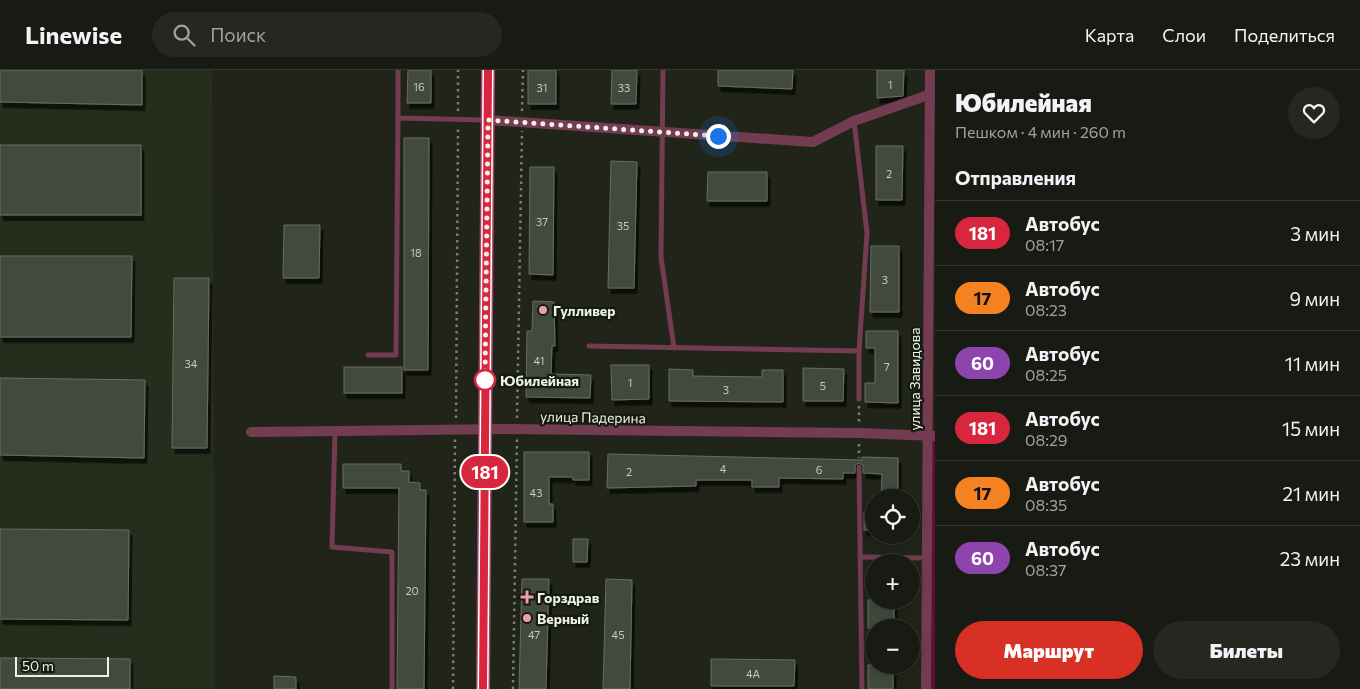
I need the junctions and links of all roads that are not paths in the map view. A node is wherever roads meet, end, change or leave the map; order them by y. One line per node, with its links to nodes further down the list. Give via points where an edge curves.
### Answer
1 (398, 70): 6 (lane)
2 (488, 70): 7 (main road)
3 (663, 70): 9 (lane)
4 (930, 70): 5 (street, улица Завидова)
5 (932, 94): 8 (street); 18 (street, улица Завидова)
6 (398, 118): 7 (lane); 13 (lane, via 396,355)
7 (488, 120): 9 (street); 15 (main road)
8 (854, 120): 9 (street, via 814,142); 12 (lane, via 867,233)
9 (662, 132): 11 (lane, via 661,257)
10 (589, 346): 11 (lane)
11 (674, 348): 12 (lane)
12 (859, 351): 14 (lane)
13 (368, 355)
14 (859, 399)
15 (485, 429): 16 (street, улица Падерина); 18 (street, улица Падерина); 23 (main road)
16 (335, 431): 17 (street, улица Падерина); 22 (lane, via 332,547 392,552)
17 (251, 432)
18 (931, 436): 21 (street, улица Завидова)
19 (860, 468): 20 (lane)
20 (861, 557): 21 (lane); 24 (lane)
21 (927, 558): 25 (street, улица Завидова)
22 (392, 689)
23 (483, 689)
24 (862, 689)
25 (926, 689)

